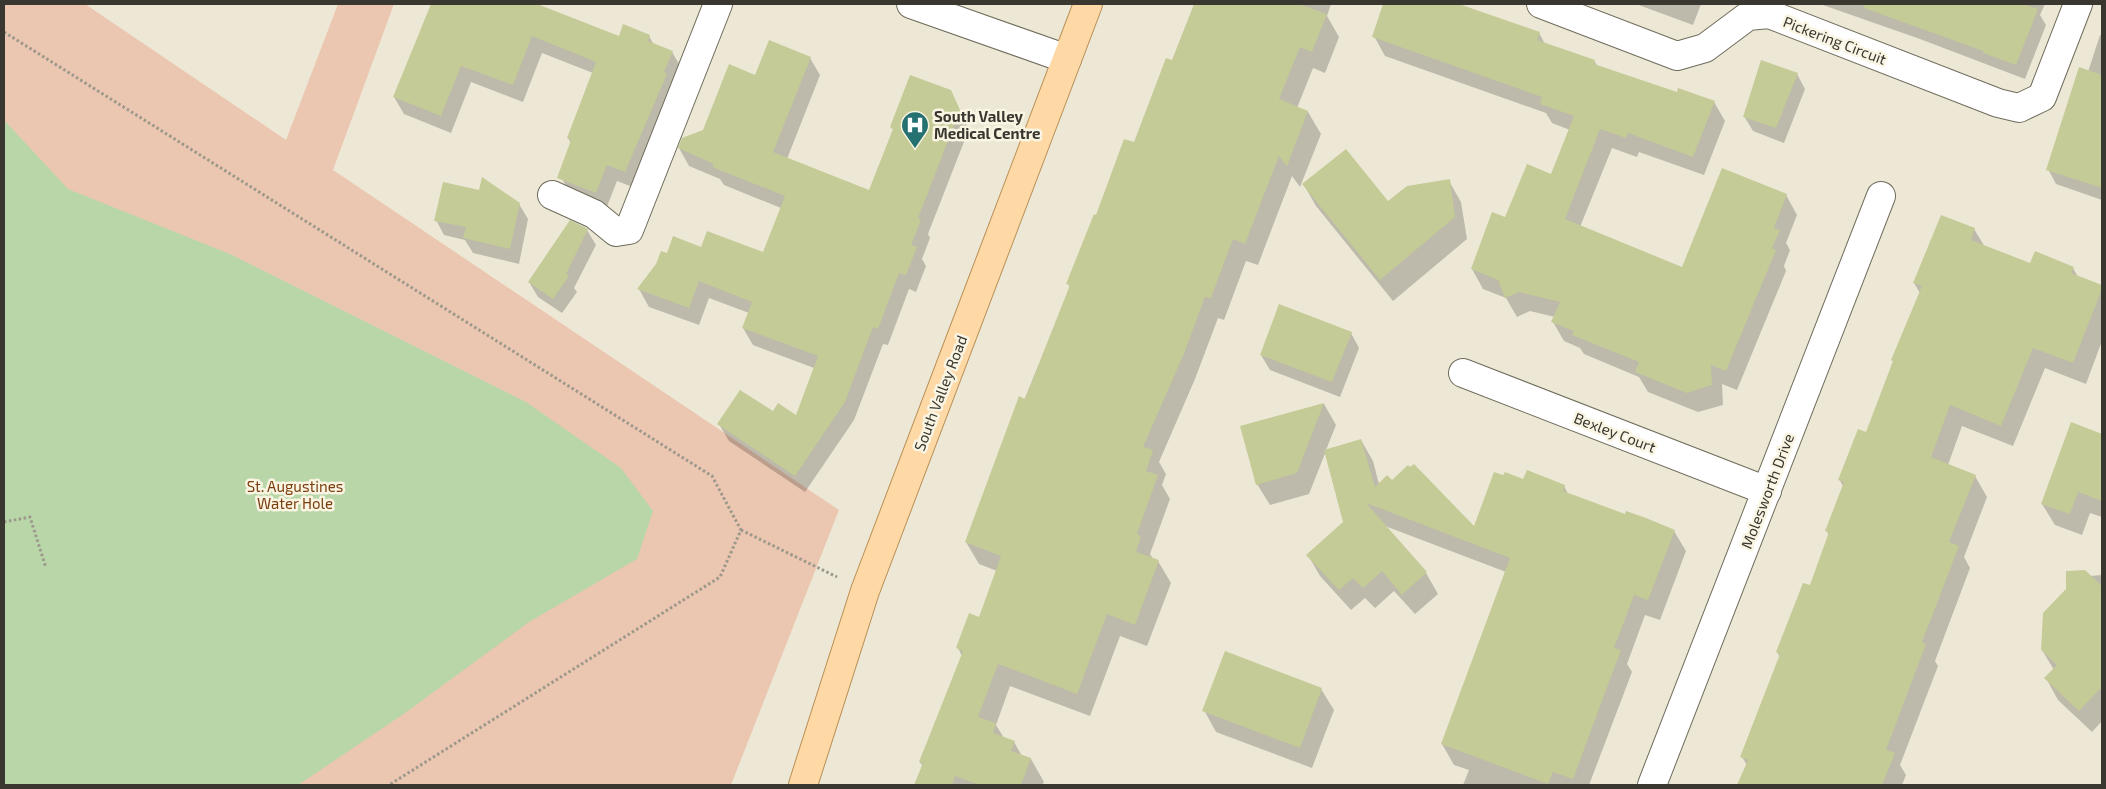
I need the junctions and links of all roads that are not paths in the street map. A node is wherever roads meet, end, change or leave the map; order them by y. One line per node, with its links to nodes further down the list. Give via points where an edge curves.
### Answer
1 (718, 4): 7 (street, via 629,230 616,232 594,214)
2 (911, 4): 6 (street)
3 (1088, 4): 6 (main road, South Valley Road)
4 (1541, 4): 5 (street, Pickering Circuit, via 1678,56 1705,48 1748,16 1769,14 1998,103 2019,108 2042,97)
5 (2078, 4)
6 (1067, 59): 11 (main road, South Valley Road, via 864,591)
7 (552, 195)
8 (1881, 196): 10 (street, Molesworth Drive)
9 (1463, 373): 10 (street, Bexley Court)
10 (1767, 491): 12 (street, Molesworth Drive)
11 (803, 785)
12 (1652, 785)

